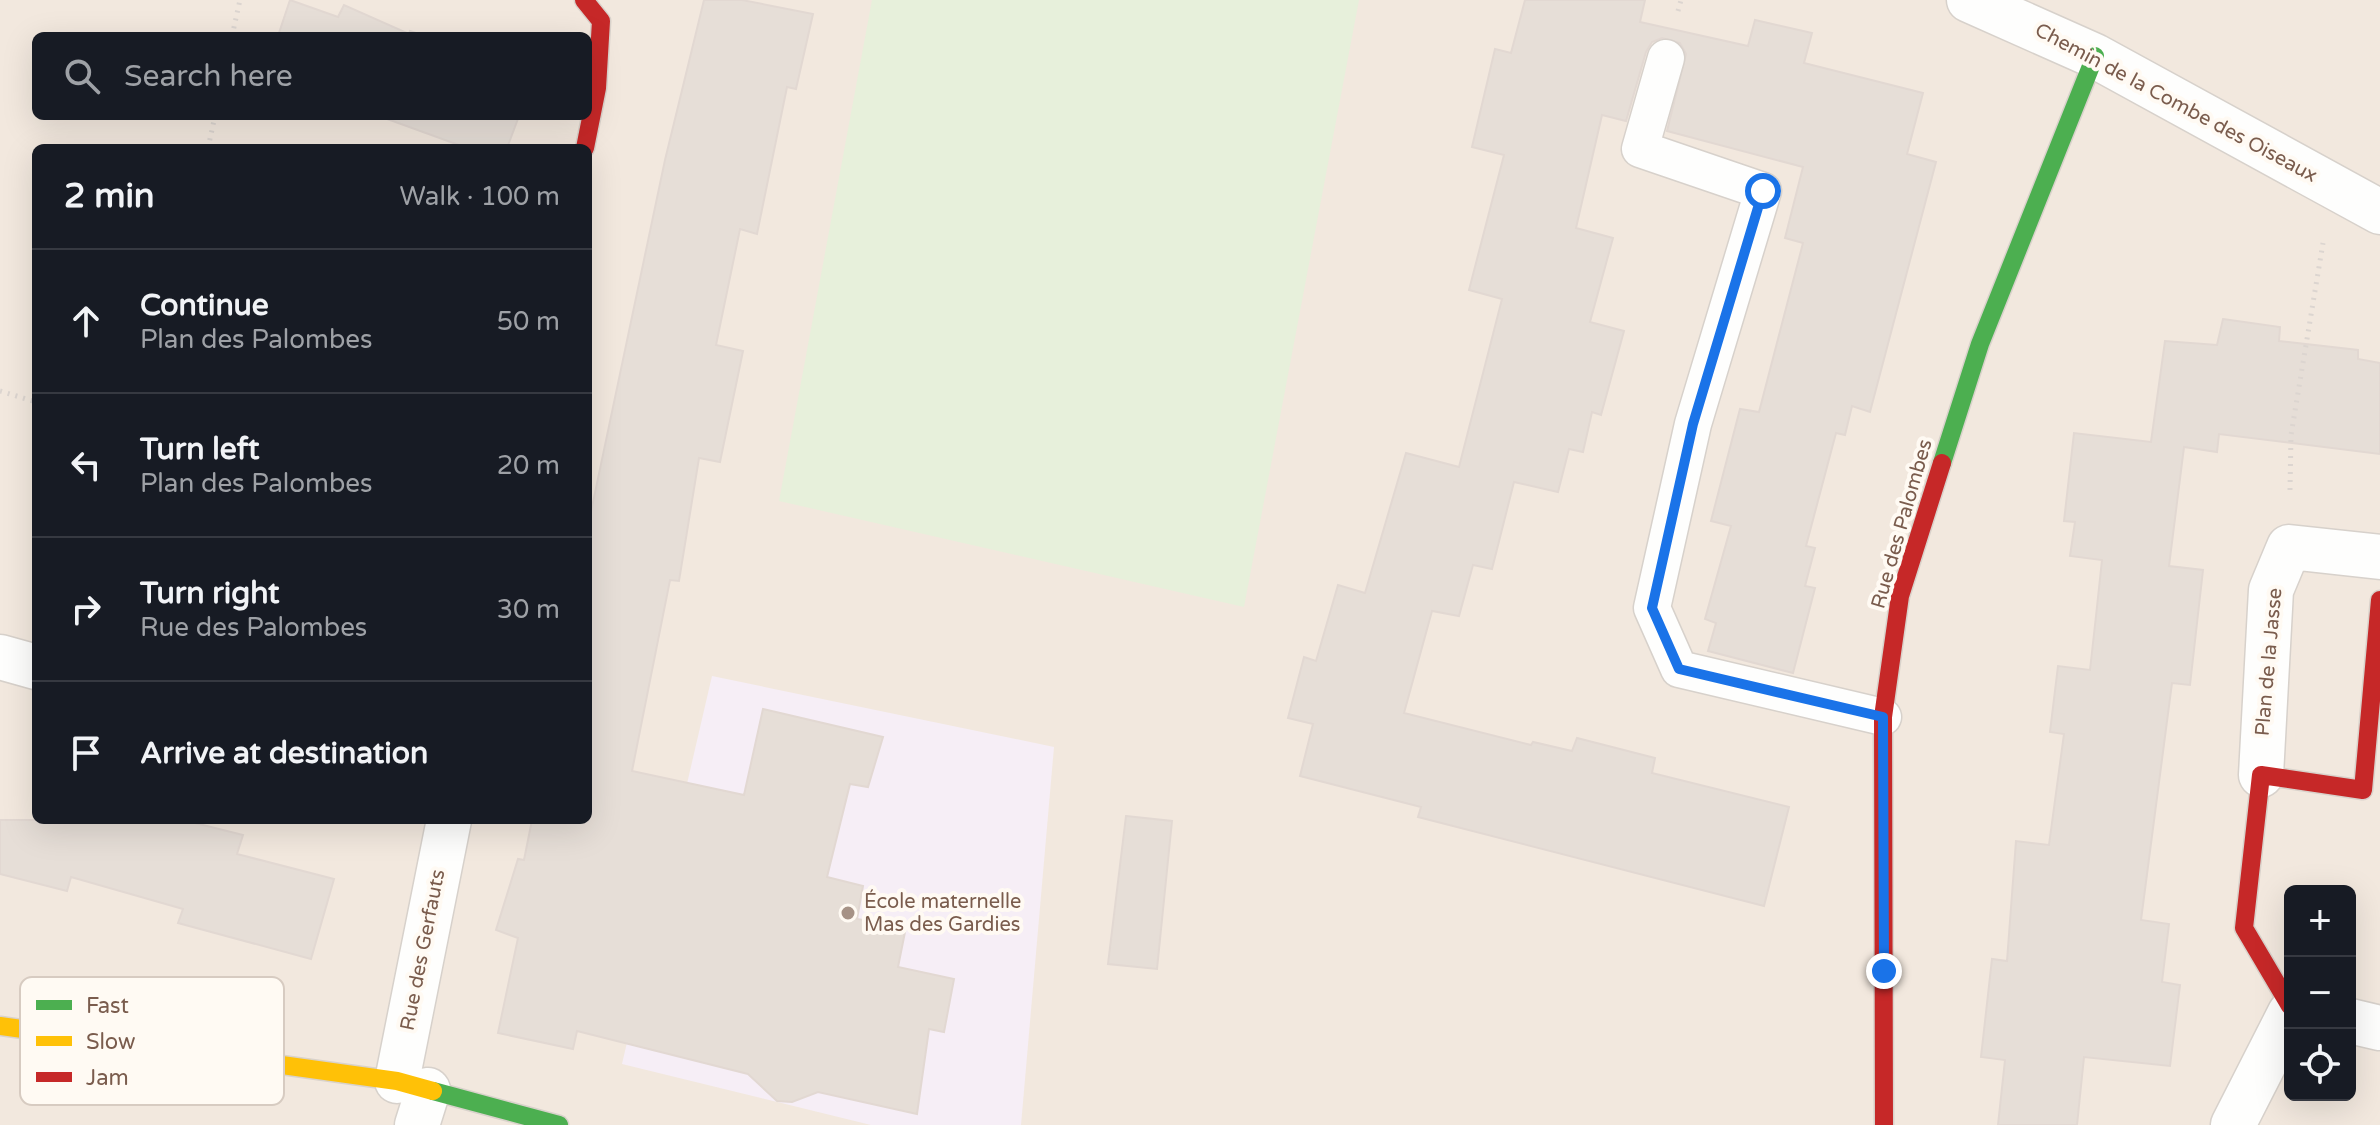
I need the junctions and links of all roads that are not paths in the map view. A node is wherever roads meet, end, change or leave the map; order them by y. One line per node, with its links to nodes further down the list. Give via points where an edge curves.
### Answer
1 (584, 0): 6 (street, via 601,21)
2 (1969, 0): 3 (street, Chemin de la Combe des Oiseaux)
3 (2044, 14): 4 (street, Chemin de la Combe des Oiseaux)
4 (2095, 56): 9 (street, Chemin de la Combe des Oiseaux); 14 (street, Rue des Palombes, via 1980,344 1900,596)
5 (1666, 58): 14 (lane, via 1640,149 1763,191 1693,424 1652,608 1679,669)
6 (592, 113)
7 (591, 120): 8 (street)
8 (586, 144)
9 (2380, 212)
10 (2380, 557): 15 (street, Plan de la Jasse, via 2289,547 2271,590)
11 (2380, 600): 15 (street, via 2363,790)
12 (0, 657): 13 (street)
13 (32, 666)
14 (1883, 717): 26 (street, Rue des Palombes)
15 (2261, 775): 17 (street, Plan de la Jasse, via 2244,928)
16 (448, 824): 24 (street, Rue des Gerfauts)
17 (2284, 996)
18 (2356, 1022): 21 (street)
19 (2284, 1025): 27 (street)
20 (0, 1026): 22 (street)
21 (2380, 1028)
22 (20, 1030)
23 (284, 1076): 24 (street)
24 (414, 1099): 25 (street)
25 (559, 1125)
26 (1884, 1125)
27 (2233, 1125)

